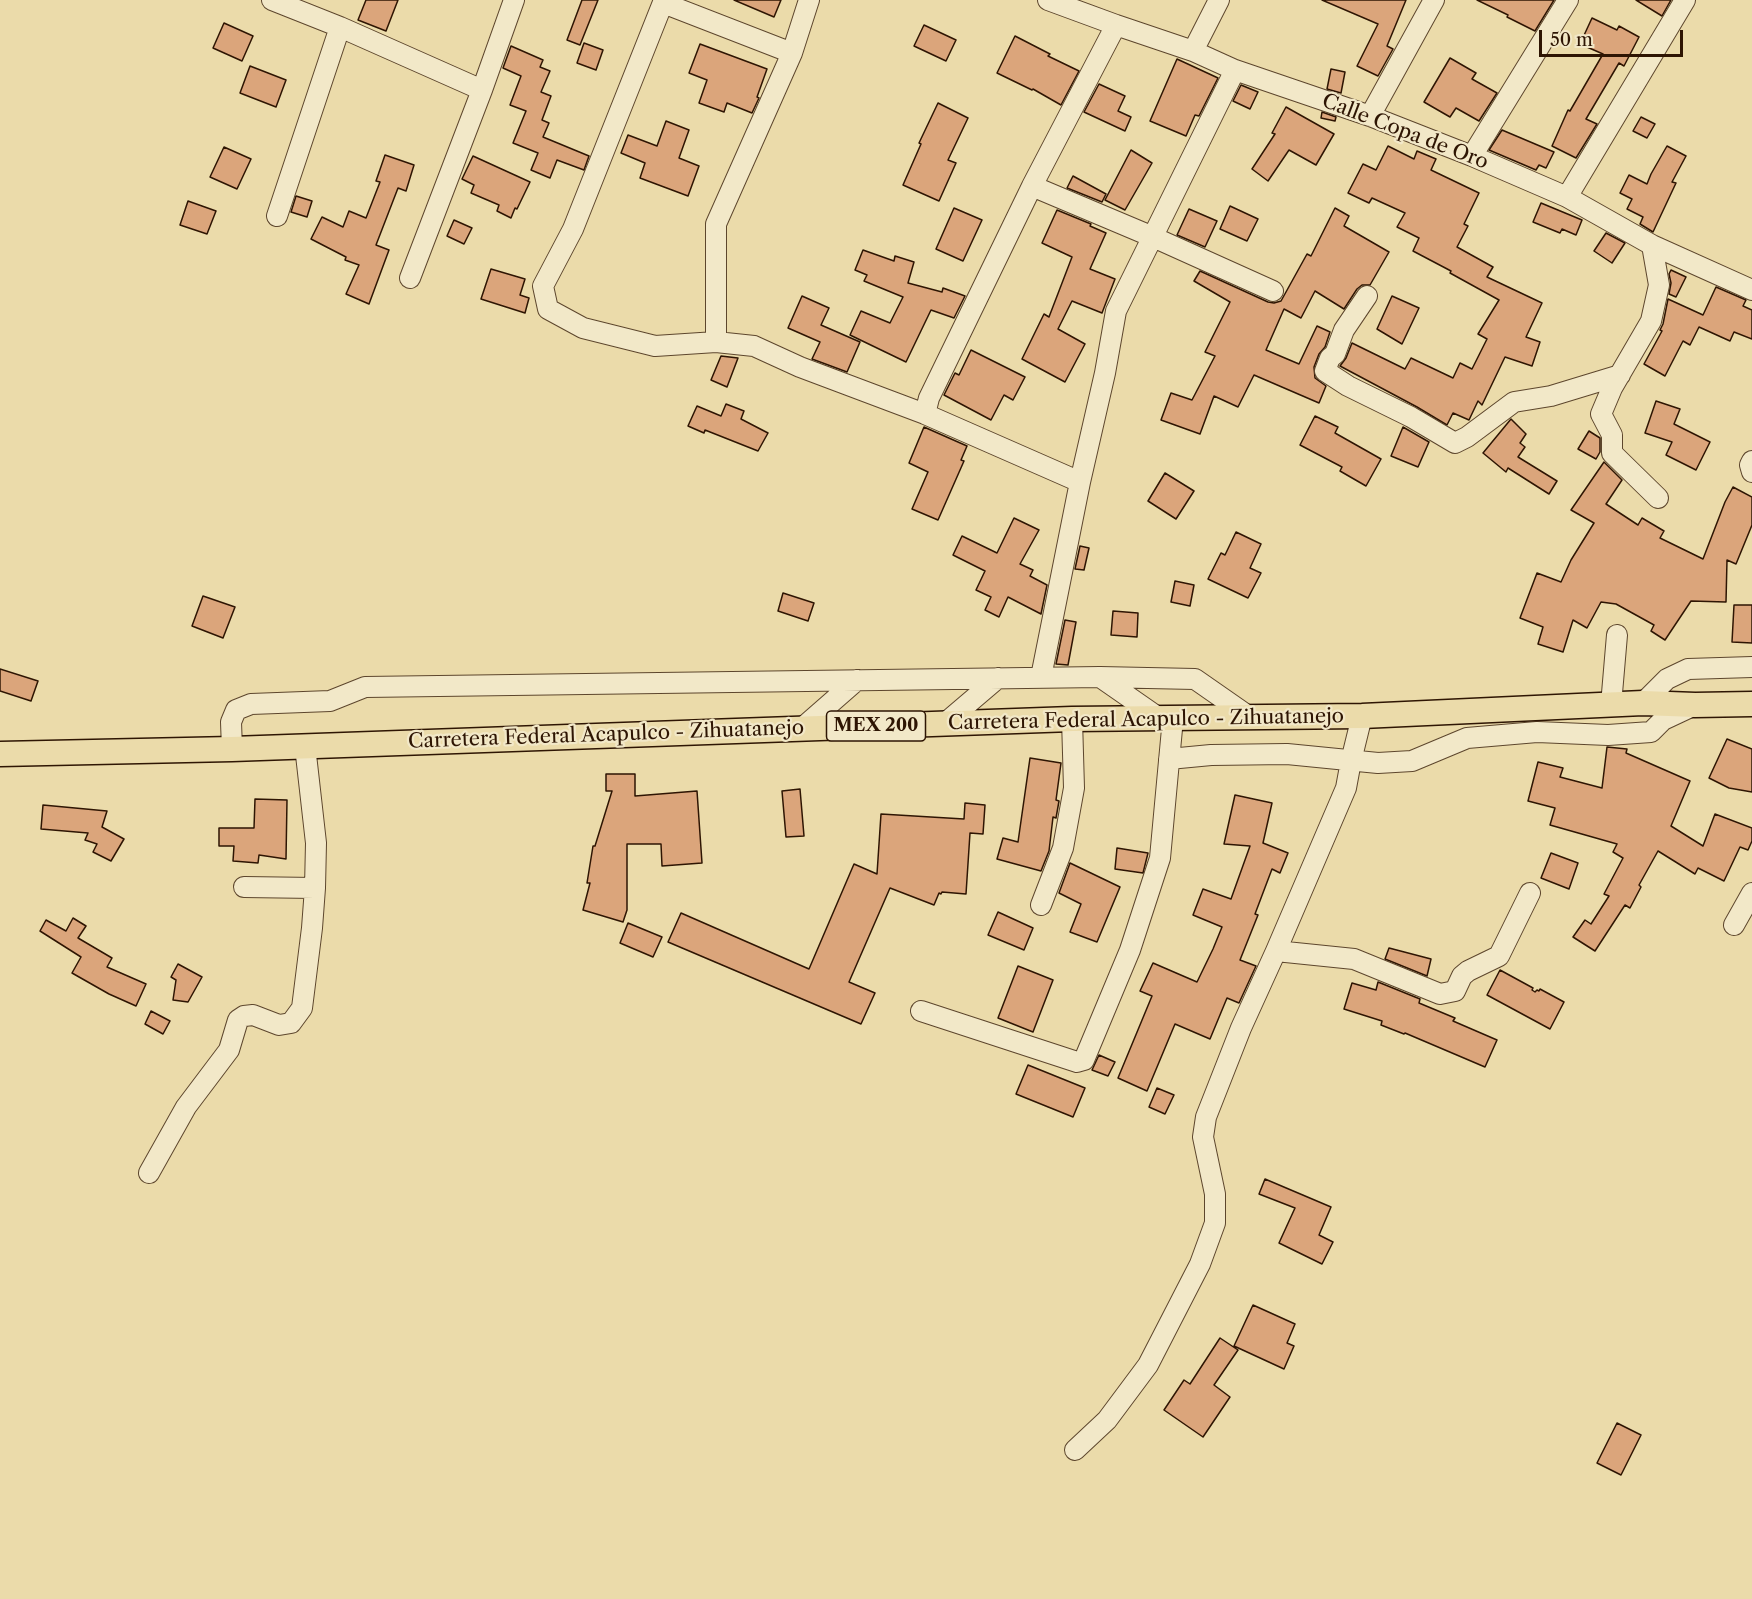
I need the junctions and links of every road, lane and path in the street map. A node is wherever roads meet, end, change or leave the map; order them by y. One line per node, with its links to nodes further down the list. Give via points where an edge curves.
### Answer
1 (272, 0): 11 (street)
2 (514, 0): 15 (street)
3 (809, 0): 13 (street)
4 (1047, 0): 10 (street, Calle Copa de Oro)
5 (1219, 0): 12 (street)
6 (1434, 0): 16 (street)
7 (1568, 0): 17 (street)
8 (1685, 0): 19 (street)
9 (663, 2): 13 (street); 27 (street, via 573,229 543,286 549,309 583,328 655,346)
10 (1116, 25): 12 (street, Calle Copa de Oro); 18 (street)
11 (340, 27): 15 (street); 20 (street)
12 (1193, 51): 14 (street, Calle Copa de Oro)
13 (792, 53): 27 (street, via 716,224)
14 (1235, 70): 16 (street, Calle Copa de Oro); 21 (street)
15 (482, 90): 23 (street)
16 (1370, 116): 17 (street, Calle Copa de Oro)
17 (1472, 156): 19 (street, Calle Copa de Oro)
18 (1032, 186): 21 (street); 29 (street, via 929,398)
19 (1567, 197): 22 (street, Calle Copa de Oro)
20 (277, 216)
21 (1153, 237): 25 (street); 32 (street, via 1116,311)
22 (1652, 245): 24 (street, Calle Copa de Oro); 28 (street, via 1659,285 1651,321)
23 (410, 278)
24 (1752, 290)
25 (1273, 291)
26 (1366, 296): 28 (street, via 1325,371 1455,443 1514,402 1551,396)
27 (716, 342): 29 (street, via 754,346)
28 (1620, 375): 33 (street, via 1601,414 1612,435 1612,453)
29 (925, 414): 32 (street)
30 (1752, 462): 31 (street)
31 (1752, 471)
32 (1080, 482): 36 (street)
33 (1658, 498)
34 (1617, 635): 42 (street)
35 (1752, 667): 40 (street, via 1688,669 1667,679)
36 (1041, 677): 37 (street); 38 (street)
37 (1100, 677): 45 (street); 46 (street, via 1195,679)
38 (998, 678): 39 (street); 48 (street)
39 (857, 680): 49 (street); 51 (street, via 365,687 330,701 251,704 236,710 231,722)
40 (1643, 703): 42 (main road, Carretera Federal Acapulco - Zihuatanejo / MEX 200); 43 (main road, Carretera Federal Acapulco - Zihuatanejo / MEX 200)
41 (1752, 704): 43 (main road, Carretera Federal Acapulco - Zihuatanejo / MEX 200)
42 (1611, 705): 44 (main road, Carretera Federal Acapulco - Zihuatanejo / MEX 200)
43 (1695, 705): 54 (street, via 1663,720 1651,732 1537,732 1467,738 1412,761)
44 (1362, 716): 46 (main road, Carretera Federal Acapulco - Zihuatanejo / MEX 200); 54 (street)
45 (1166, 718): 46 (main road, Carretera Federal Acapulco - Zihuatanejo / MEX 200); 47 (main road, Carretera Federal Acapulco - Zihuatanejo / MEX 200); 53 (street)
46 (1251, 718)
47 (1072, 719): 48 (main road, Carretera Federal Acapulco - Zihuatanejo / MEX 200); 59 (street, via 1074,788 1063,848)
48 (944, 724): 49 (main road, Carretera Federal Acapulco - Zihuatanejo / MEX 200)
49 (801, 729): 50 (main road, Carretera Federal Acapulco - Zihuatanejo / MEX 200)
50 (305, 746): 51 (main road, Carretera Federal Acapulco - Zihuatanejo / MEX 200); 56 (street, via 316,843)
51 (232, 749): 52 (main road, Carretera Federal Acapulco - Zihuatanejo / MEX 200)
52 (0, 754)
53 (1169, 759): 54 (street, via 1287,754); 62 (street, via 1160,858 1130,950 1084,1060 1077,1062)
54 (1351, 761): 61 (street, via 1346,788)
55 (244, 887): 56 (street)
56 (315, 888): 63 (street, via 302,1008 291,1023 279,1025 253,1015 238,1020 229,1050 186,1107)
57 (1530, 893): 61 (street, via 1499,956 1468,971 1455,991 1448,993 1440,994 1354,959)
58 (1752, 893): 60 (street)
59 (1041, 905)
60 (1734, 925)
61 (1276, 951): 64 (street, via 1206,1117 1203,1137 1215,1194 1215,1223 1200,1264 1148,1365 1107,1420)
62 (921, 1011)
63 (149, 1173)
64 (1075, 1450)

